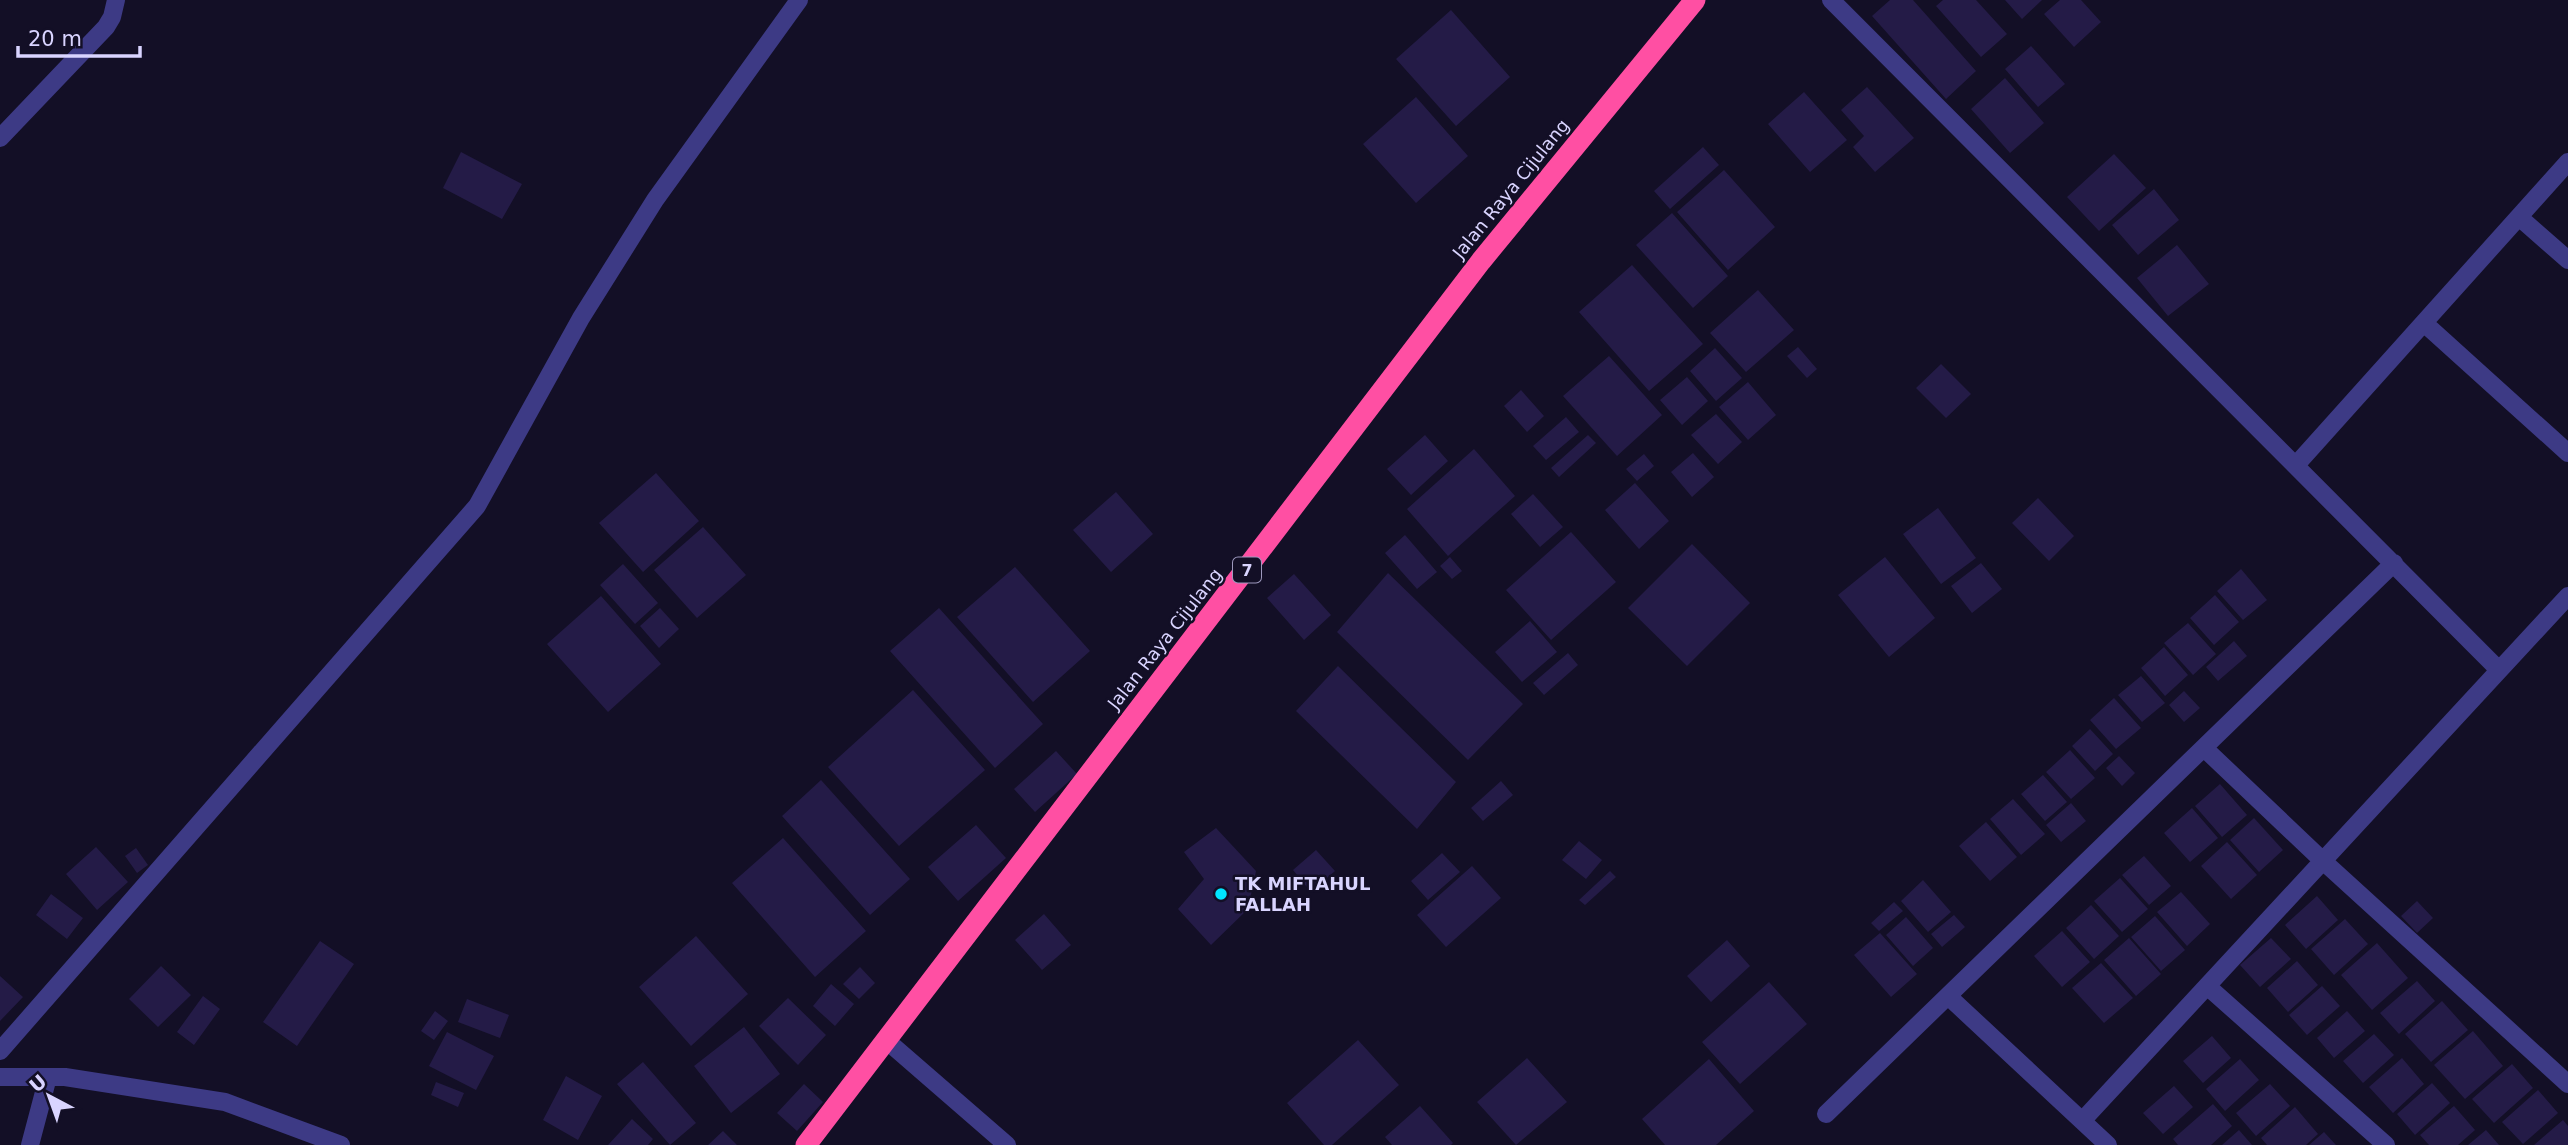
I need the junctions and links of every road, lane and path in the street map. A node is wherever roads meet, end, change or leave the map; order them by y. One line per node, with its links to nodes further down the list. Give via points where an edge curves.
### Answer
1 (116, 0): 5 (street, via 106,27)
2 (799, 0): 20 (street, via 648,212 574,329 477,506)
3 (1695, 0): 19 (highway, Jalan Raya Cijulang / 7, via 1481,261)
4 (1831, 0): 11 (street)
5 (0, 138)
6 (2568, 162): 7 (street)
7 (2519, 217): 8 (street); 9 (street)
8 (2568, 260)
9 (2424, 323): 10 (street); 11 (street)
10 (2568, 453)
11 (2296, 465): 12 (street)
12 (2394, 563): 14 (street); 15 (street)
13 (2568, 596): 14 (street)
14 (2499, 670): 16 (street)
15 (2204, 748): 16 (street); 18 (street)
16 (2323, 861): 17 (street); 23 (street)
17 (2207, 986): 25 (street); 31 (street)
18 (1948, 996): 24 (street); 25 (street)
19 (886, 1040): 28 (highway, Jalan Raya Cijulang / 7); 29 (street)
20 (0, 1051)
21 (0, 1077): 22 (street)
22 (48, 1077): 26 (street); 27 (street, via 225,1102)
23 (2568, 1084)
24 (1826, 1114)
25 (2082, 1121): 30 (street)
26 (30, 1145)
27 (341, 1145)
28 (806, 1145)
29 (1007, 1145)
30 (2108, 1145)
31 (2386, 1145)

